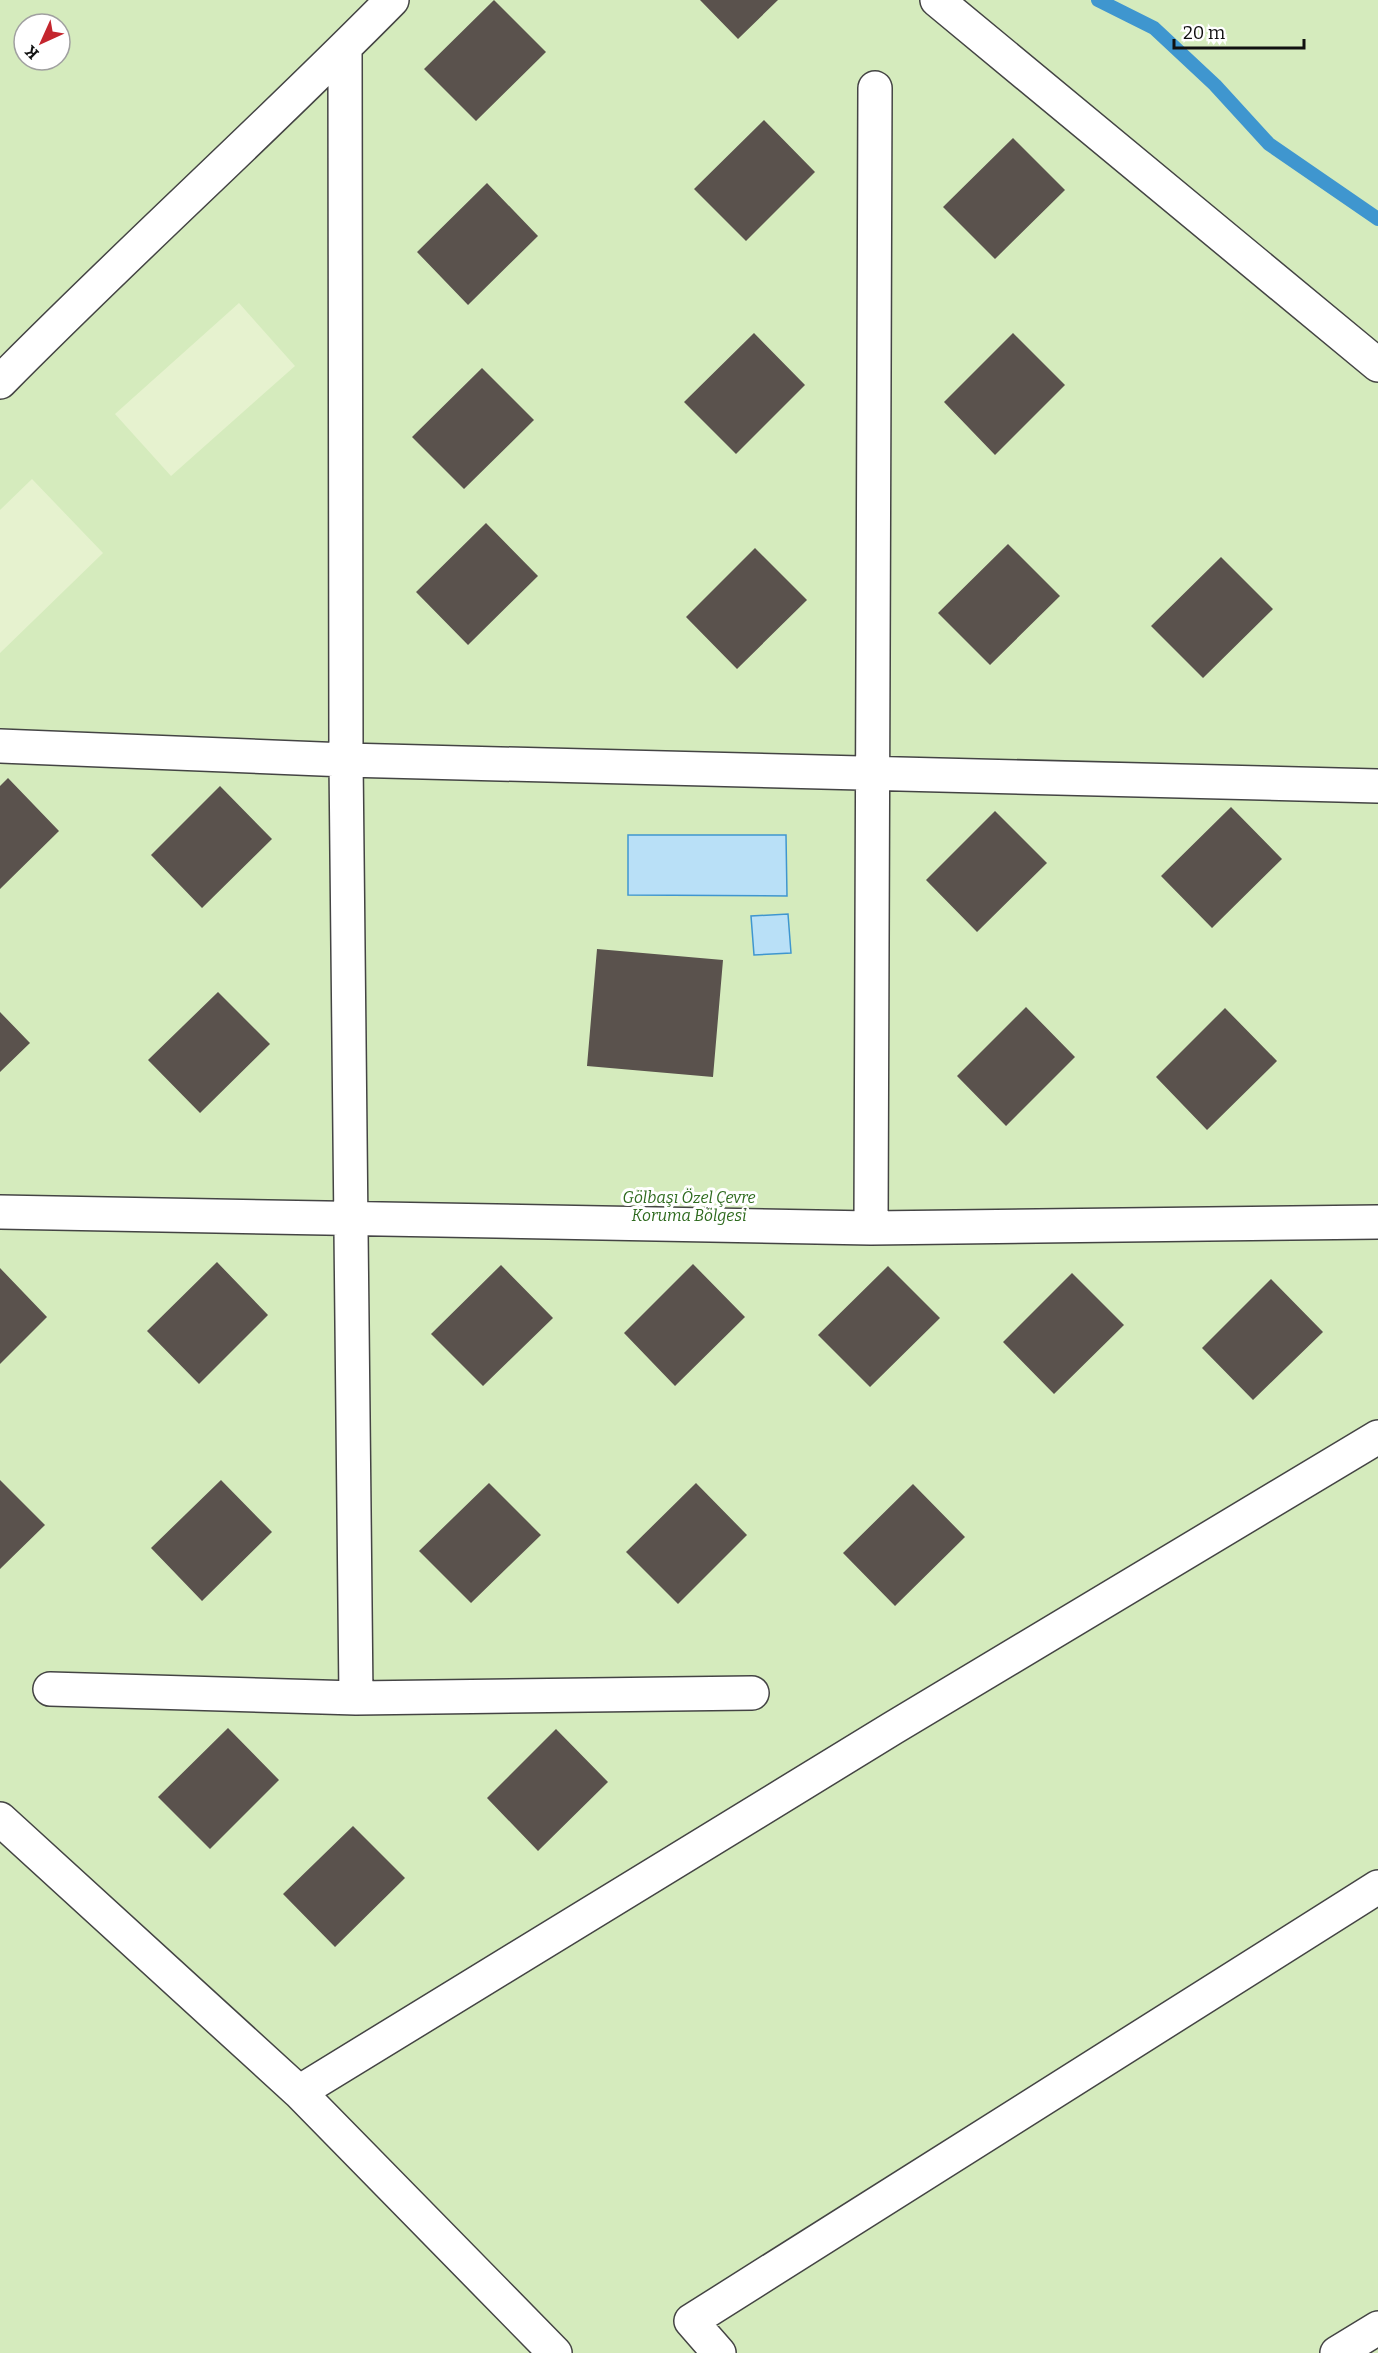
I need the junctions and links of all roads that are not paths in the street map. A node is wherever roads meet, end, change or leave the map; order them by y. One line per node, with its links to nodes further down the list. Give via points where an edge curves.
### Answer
1 (392, 0): 3 (street)
2 (937, 0): 5 (street)
3 (345, 48): 6 (street); 8 (street)
4 (874, 88): 9 (street)
5 (1378, 365)
6 (0, 382)
7 (0, 746): 8 (street)
8 (346, 760): 9 (street); 12 (street)
9 (873, 773): 10 (street); 14 (street)
10 (1378, 786)
11 (0, 1212): 12 (street)
12 (350, 1218): 14 (street); 18 (street)
13 (1378, 1222): 14 (street)
14 (871, 1228)
15 (1378, 1437): 21 (street)
16 (50, 1689): 18 (street)
17 (752, 1693): 18 (street)
18 (356, 1698)
19 (0, 1819): 21 (street)
20 (1378, 1887): 24 (street, via 691,2321)
21 (299, 2092): 23 (street)
22 (1378, 2328): 25 (street)
23 (555, 2353)
24 (719, 2353)
25 (1337, 2353)

